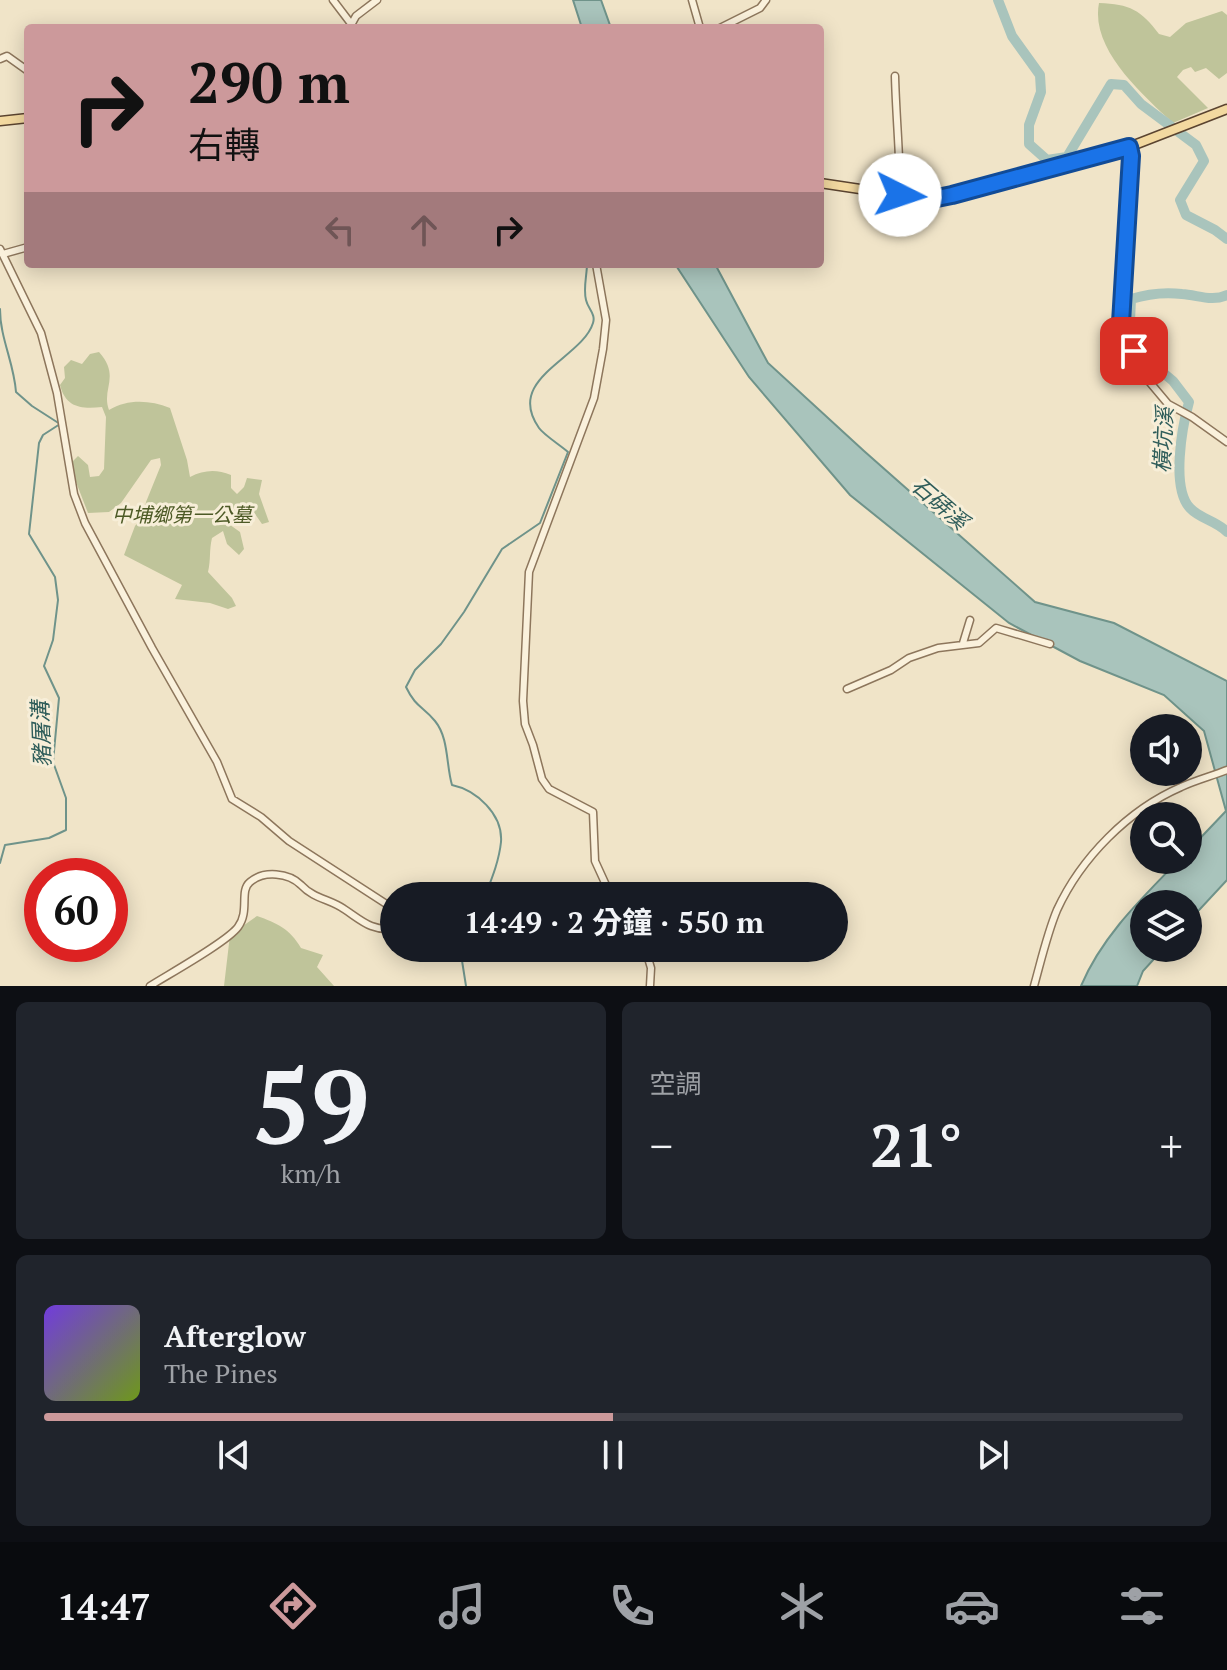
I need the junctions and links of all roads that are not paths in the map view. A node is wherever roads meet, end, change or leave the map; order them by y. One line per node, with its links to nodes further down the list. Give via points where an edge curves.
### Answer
1 (333, 0): 5 (street)
2 (377, 0): 6 (street)
3 (692, 0): 7 (street)
4 (766, 0): 8 (street)
5 (351, 24)
6 (354, 24)
7 (699, 24)
8 (728, 24)
9 (0, 59): 10 (street, via 11,57)
10 (24, 68)
11 (895, 76): 17 (street)
12 (1227, 109): 15 (main road)
13 (24, 121): 14 (main road)
14 (0, 123)
15 (1129, 147): 17 (main road, via 952,195); 21 (street, via 1121,323 1147,379 1168,404)
16 (824, 184): 17 (main road)
17 (900, 195)
18 (24, 248): 19 (street)
19 (2, 252): 28 (street, via 41,333 74,494 85,523 217,762 232,799)
20 (597, 268): 27 (street, via 606,320 603,349 594,398 529,572 523,701 542,779 549,789 593,812 595,861)
21 (1227, 442)
22 (970, 620): 23 (street)
23 (963, 643): 24 (street, via 979,643 998,627); 25 (street, via 909,658)
24 (1050, 644)
25 (847, 689)
26 (1227, 770): 33 (street, via 1163,796 1098,848 1058,909)
27 (605, 882)
28 (380, 900)
29 (380, 927): 31 (street, via 368,926 343,908 315,898 285,875 265,875 249,882 243,895 246,912 237,929)
30 (649, 962): 32 (street)
31 (150, 986)
32 (650, 986)
33 (1034, 986)

